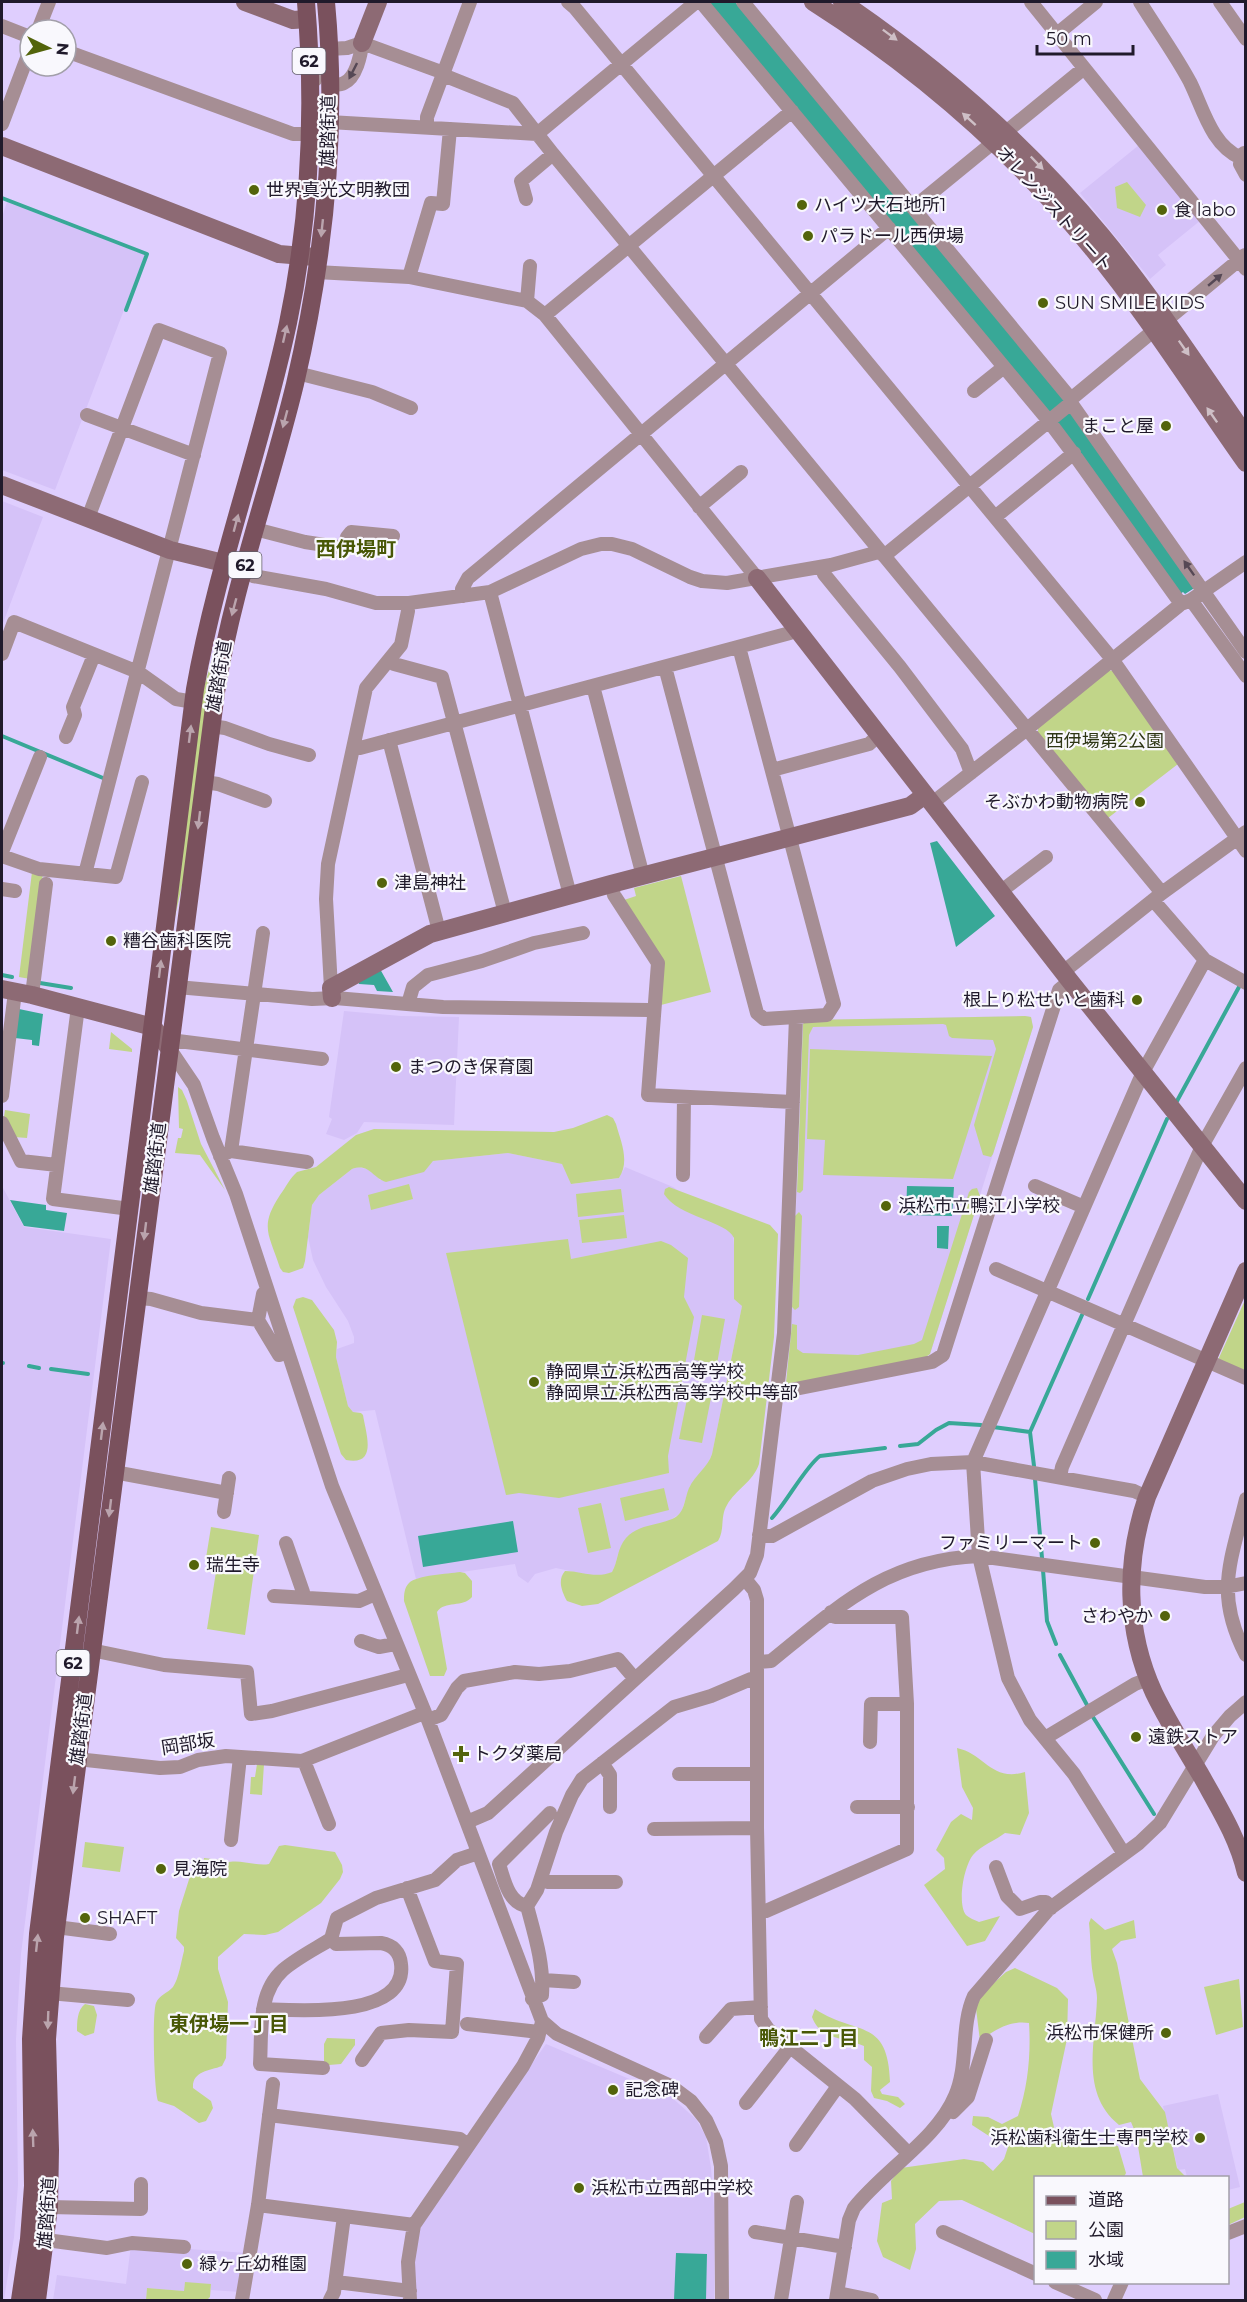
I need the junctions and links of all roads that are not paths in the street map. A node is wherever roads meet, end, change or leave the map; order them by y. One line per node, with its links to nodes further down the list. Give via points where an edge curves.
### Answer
1 (49, 2): 17 (street)
2 (245, 2): 16 (street, via 293,20)
3 (326, 2): 23 (main road, 62)
4 (378, 2): 22 (street, 雄踏街道)
5 (470, 2): 27 (street)
6 (568, 2): 25 (street)
7 (696, 2): 25 (street)
8 (702, 2): 30 (street)
9 (742, 2): 44 (street)
10 (813, 2): 37 (street, オレンジストリート, one-way to 10, via 869,39)
11 (842, 2): 37 (street, オレンジストリート, one-way to 37, via 929,65)
12 (1030, 2): 20 (street)
13 (1096, 2): 20 (street)
14 (1140, 2): 40 (street, via 1190,82 1205,119 1225,147)
15 (1220, 2): 21 (street)
16 (306, 10): 33 (main road, 62)
17 (43, 18)
18 (2, 26): 19 (street)
19 (18, 32)
20 (1057, 34): 26 (street)
21 (1245, 39)
22 (362, 43): 23 (street); 27 (street); 29 (street, 雄踏街道, one-way to 29, via 350,79)
23 (328, 49): 29 (main road, 62); 33 (street, via 317,68)
24 (78, 55): 33 (street, via 293,134)
25 (621, 64): 36 (street); 41 (street)
26 (1083, 69): 37 (street); 48 (street)
27 (443, 74): 34 (street, via 427,117); 36 (street, via 513,103)
28 (19, 78): 32 (street)
29 (329, 86): 31 (main road, 雄踏街道 / 62)
30 (792, 111): 41 (street); 45 (street)
31 (328, 122): 34 (street); 49 (main road, 雄踏街道 / 62, one-way to 49, via 327,177)
32 (2, 124)
33 (310, 128): 47 (main road, 雄踏街道 / 62)
34 (427, 128): 35 (street)
35 (450, 129): 36 (street); 51 (street, via 443,204 431,203)
36 (537, 134): 39 (street)
37 (1000, 138): 44 (street); 55 (street, オレンジストリート)
38 (2, 146): 47 (street, via 279,254)
39 (553, 154): 43 (street, via 521,181); 46 (street)
40 (1243, 154): 42 (street, via 1240,164)
41 (714, 175): 46 (street); 52 (street)
42 (1245, 175)
43 (526, 200)
44 (914, 208): 60 (street)
45 (889, 228): 52 (street); 57 (street)
46 (629, 246): 54 (street); 56 (street)
47 (299, 256): 49 (street); 81 (main road, 雄踏街道 / 62, one-way to 47, via 279,362)
48 (1243, 261): 55 (street, one-way to 48)
49 (317, 265): 51 (street); 58 (main road, 雄踏街道 / 62)
50 (530, 266): 53 (street)
51 (409, 277): 53 (street)
52 (811, 294): 56 (street); 72 (street)
53 (527, 302): 54 (street)
54 (545, 315): 65 (street)
55 (1159, 326): 60 (street); 66 (street, オレンジストリート, one-way to 66); 69 (street, オレンジストリート, one-way to 55)
56 (726, 364): 65 (street); 79 (street)
57 (1004, 367): 59 (street); 63 (street)
58 (297, 373): 61 (street, via 372,392); 76 (main road, 雄踏街道 / 62, one-way to 76)
59 (974, 392)
60 (1070, 402): 63 (street); 85 (street, one-way to 60)
61 (411, 408)
62 (87, 415): 64 (street)
63 (1049, 419): 67 (street); 72 (street)
64 (122, 428): 68 (street); 68 (street, via 159,330 220,353); 75 (street)
65 (641, 434): 73 (street); 87 (street, via 468,578)
66 (1245, 436)
67 (1074, 453): 74 (street); 88 (street)
68 (194, 455): 78 (street)
69 (1245, 463)
70 (741, 472): 73 (street)
71 (2, 485): 75 (street)
72 (969, 486): 74 (street); 79 (street)
73 (699, 507): 84 (street)
74 (995, 517): 95 (street)
75 (88, 518): 78 (street)
76 (255, 529): 77 (street, via 344,548 351,532); 83 (main road, 雄踏街道 / 62)
77 (393, 536)
78 (170, 550): 81 (street); 98 (street)
79 (882, 553): 82 (street); 105 (street)
80 (1245, 562): 85 (street)
81 (225, 563): 83 (street); 101 (main road, 雄踏街道 / 62)
82 (822, 567): 84 (street); 113 (street, via 962,749)
83 (244, 569): 89 (street, via 253,576 326,589 360,600); 104 (main road, 雄踏街道 / 62, one-way to 104, via 225,640)
84 (757, 578): 86 (street, via 728,583 702,581 632,549 602,544 582,549); 90 (street)
85 (1203, 591): 88 (street); 92 (street)
86 (490, 592): 87 (street); 102 (street)
87 (463, 596): 89 (street)
88 (1186, 602): 95 (street); 99 (street)
89 (407, 603): 96 (street, via 401,645)
90 (795, 629): 91 (street); 106 (street)
91 (740, 647): 97 (street); 112 (street)
92 (1245, 651)
93 (2, 654): 94 (street, via 14,622)
94 (94, 655): 98 (street); 107 (street, via 73,707 75,715)
95 (1112, 659): 105 (street); 118 (street)
96 (388, 660): 103 (street, via 442,677); 109 (street, via 366,688)
97 (665, 667): 100 (street); 122 (street)
98 (138, 672): 101 (street, via 176,699); 124 (street)
99 (1245, 676)
100 (593, 686): 102 (street); 125 (street)
101 (194, 702): 146 (main road, 雄踏街道 / 62, one-way to 101)
102 (520, 706): 103 (street); 129 (street)
103 (454, 723): 108 (street); 131 (street)
104 (211, 726): 110 (street); 115 (main road, 雄踏街道 / 62)
105 (1027, 729): 113 (street); 130 (street)
106 (878, 736): 112 (street, via 869,744); 116 (street)
107 (66, 737)
108 (389, 740): 109 (street); 132 (street)
109 (354, 747): 140 (street, via 326,881)
110 (309, 754)
111 (40, 756): 121 (street)
112 (772, 770): 119 (street)
113 (971, 773): 116 (street)
114 (142, 782): 124 (street, via 116,877)
115 (204, 782): 117 (street); 138 (main road, 雄踏街道 / 62, one-way to 138)
116 (928, 800): 119 (street); 128 (street)
117 (265, 801)
118 (1241, 835): 120 (street); 130 (street)
119 (790, 838): 122 (street); 145 (street, via 834,1004 827,1015)
120 (1245, 850)
121 (2, 854): 124 (street, via 32,868)
122 (716, 857): 125 (street); 145 (street, via 757,1013 764,1019)
123 (1046, 857): 128 (street)
124 (85, 874)
125 (643, 876): 127 (street)
126 (46, 884): 139 (street, via 50,900)
127 (611, 884): 129 (street); 153 (street, via 614,895 658,963 648,1095)
128 (1000, 892): 136 (street)
129 (570, 895): 131 (street)
130 (1157, 896): 135 (street); 136 (street)
131 (505, 913): 132 (street)
132 (440, 931): 140 (street, via 417,939)
133 (263, 933): 141 (street)
134 (583, 933): 142 (street, via 534,942 428,975 413,987)
135 (1205, 960): 137 (street); 151 (street)
136 (1066, 976): 151 (street); 175 (street, via 943,1355 932,1362)
137 (1245, 983)
138 (177, 987): 141 (street); 147 (main road, 雄踏街道 / 62)
139 (16, 992): 143 (street); 152 (street)
140 (332, 993): 141 (street, via 312,999); 142 (street)
141 (254, 994): 148 (street)
142 (408, 1004): 144 (street)
143 (78, 1007): 146 (street); 159 (street)
144 (649, 1010)
145 (796, 1017): 154 (street)
146 (153, 1027): 147 (street); 164 (main road, 雄踏街道 / 62)
147 (170, 1044): 148 (street); 157 (street); 169 (main road, 雄踏街道 / 62, one-way to 169)
148 (246, 1050): 149 (street); 157 (street)
149 (322, 1059)
150 (1245, 1068): 156 (street)
151 (1143, 1072): 156 (street); 163 (street)
152 (2, 1096)
153 (684, 1096): 154 (street); 160 (street)
154 (793, 1102): 175 (street, via 786,1297)
155 (2, 1123): 159 (street, via 21,1161)
156 (1202, 1146): 162 (street); 171 (street)
157 (226, 1153): 158 (street); 167 (street)
158 (307, 1162)
159 (57, 1165): 164 (street, via 52,1199)
160 (682, 1175)
161 (1035, 1186): 163 (street)
162 (1245, 1201)
163 (1084, 1207): 168 (street)
164 (130, 1209): 280 (main road, 雄踏街道 / 62, one-way to 164, via 33,2186 31,2029 37,1945)
165 (996, 1269): 168 (street)
166 (1245, 1271): 173 (street)
167 (268, 1292): 170 (street, via 263,1294); 172 (street)
168 (1047, 1292): 171 (street); 176 (street)
169 (137, 1298): 170 (street, via 201,1313); 177 (main road, 雄踏街道 / 62)
170 (258, 1320): 172 (street, via 279,1355)
171 (1123, 1326): 173 (street); 178 (street)
172 (288, 1352): 191 (street, via 328,1474)
173 (1206, 1362): 174 (street); 181 (street)
174 (1245, 1378)
175 (778, 1390): 184 (street)
176 (973, 1461): 178 (street); 184 (street, via 895,1472 772,1536); 186 (street)
177 (114, 1472): 180 (street); 197 (main road, 雄踏街道 / 62, one-way to 197)
178 (1060, 1477): 181 (street)
179 (229, 1478): 180 (street)
180 (227, 1493): 183 (street)
181 (1147, 1497): 187 (street, via 1136,1535)
182 (1245, 1499): 190 (street)
183 (224, 1512)
184 (759, 1535): 188 (street, via 756,1562)
185 (286, 1543): 192 (street)
186 (979, 1556): 187 (street); 194 (street, via 903,1570 874,1583); 207 (street, via 1008,1678 1022,1707)
187 (1131, 1577): 190 (street); 202 (street, via 1135,1635)
188 (745, 1579): 199 (street, via 757,1600); 201 (street)
189 (1245, 1583): 190 (street)
190 (1226, 1587): 198 (street, via 1231,1621)
191 (375, 1594): 192 (street, via 359,1601); 196 (street)
192 (303, 1598): 193 (street)
193 (282, 1601)
194 (831, 1612): 199 (street, via 771,1661); 205 (street, via 835,1617 902,1617)
195 (362, 1641): 196 (street, via 379,1647)
196 (395, 1644): 200 (street)
197 (92, 1650): 200 (street, via 164,1665 248,1672 251,1714); 210 (main road, 雄踏街道 / 62)
198 (1245, 1655)
199 (757, 1662): 203 (street)
200 (408, 1675): 206 (street)
201 (635, 1678): 206 (street, via 618,1659 570,1671 515,1672 470,1680 460,1684 441,1715); 220 (street, via 488,1813)
202 (1148, 1678): 207 (street); 213 (street)
203 (757, 1679): 212 (street, via 674,1707); 215 (street)
204 (1245, 1702): 213 (street, via 1221,1726)
205 (908, 1704): 208 (street, via 871,1704); 218 (street)
206 (426, 1716): 211 (street); 220 (street)
207 (1045, 1738): 226 (street, via 1078,1780)
208 (870, 1742)
209 (240, 1757): 210 (street, 岡部坂, via 160,1768); 211 (street, 岡部坂); 224 (street)
210 (77, 1759): 235 (main road, 雄踏街道 / 62, one-way to 235)
211 (304, 1761): 221 (street)
212 (602, 1763): 216 (street, via 610,1775); 229 (street, via 582,1779 572,1795)
213 (1195, 1766): 226 (street, via 1164,1818); 228 (street, via 1226,1820)
214 (679, 1774): 215 (street)
215 (757, 1774): 222 (street)
216 (610, 1807)
217 (857, 1807): 218 (street)
218 (908, 1807): 234 (street, via 908,1849)
219 (550, 1813): 232 (street, via 499,1864 510,1895)
220 (467, 1822): 225 (street)
221 (328, 1824)
222 (757, 1828): 223 (street); 234 (street)
223 (654, 1829)
224 (231, 1840)
225 (478, 1853): 231 (street, via 457,1860 435,1880); 241 (street)
226 (1124, 1854): 233 (street)
227 (996, 1867): 233 (street, via 1007,1896 1020,1909 1040,1902)
228 (1245, 1873)
229 (541, 1880): 230 (street); 232 (street)
230 (616, 1882)
231 (407, 1888): 237 (street, via 343,1914 334,1925); 250 (street, via 435,1961 457,1964 452,2032 381,2033)
232 (526, 1906): 238 (street)
233 (1051, 1908): 255 (street, via 974,1996 960,2084)
234 (760, 1911): 243 (street)
235 (56, 1927): 236 (street); 240 (main road, 雄踏街道 / 62)
236 (110, 1934)
237 (331, 1939): 244 (street, via 277,1976); 244 (street, via 336,1944 381,1943 394,1948 402,1968 398,1982 367,2005 326,2011)
238 (543, 1980): 239 (street); 241 (street, via 542,1995)
239 (574, 1982)
240 (49, 1993): 242 (street); 263 (main road, 雄踏街道 / 62, one-way to 263)
241 (532, 1999): 246 (street)
242 (128, 2000)
243 (761, 2007): 247 (street, via 730,2009); 249 (street, via 764,2025)
244 (263, 2009): 251 (street, via 260,2064)
245 (467, 2024): 246 (street)
246 (541, 2027): 257 (street, via 523,2066); 284 (street, via 671,2086 691,2101 706,2120 721,2166)
247 (706, 2037)
248 (986, 2040): 255 (street, via 968,2097 953,2112)
249 (790, 2047): 253 (street); 254 (street)
250 (362, 2060)
251 (323, 2068)
252 (273, 2084): 256 (street)
253 (838, 2086): 258 (street); 259 (street)
254 (746, 2103)
255 (949, 2109): 259 (street)
256 (269, 2115): 257 (street, via 460,2139); 262 (street)
257 (468, 2145): 265 (street)
258 (796, 2145)
259 (908, 2153): 273 (street, via 854,2208)
260 (141, 2184): 263 (street, via 141,2209)
261 (797, 2202): 270 (street)
262 (258, 2205): 264 (street); 282 (street)
263 (49, 2207): 271 (main road, 雄踏街道 / 62)
264 (344, 2216): 265 (street); 275 (street)
265 (414, 2225): 278 (street, via 408,2262)
266 (1245, 2226): 269 (street)
267 (755, 2232): 270 (street)
268 (943, 2232): 274 (street)
269 (1229, 2232)
270 (791, 2238): 273 (street); 285 (street)
271 (46, 2240): 272 (street, via 106,2248 132,2243); 281 (main road, 雄踏街道 / 62)
272 (184, 2247)
273 (845, 2247): 279 (street)
274 (1034, 2274)
275 (336, 2283): 278 (street); 283 (street)
276 (1057, 2284): 287 (street)
277 (1122, 2284): 288 (street)
278 (410, 2296)
279 (837, 2297): 286 (street)
280 (20, 2301)
281 (37, 2301)
282 (242, 2301)
283 (330, 2301)
284 (722, 2301)
285 (781, 2301)
286 (872, 2301)
287 (1095, 2301)
288 (1114, 2301)

